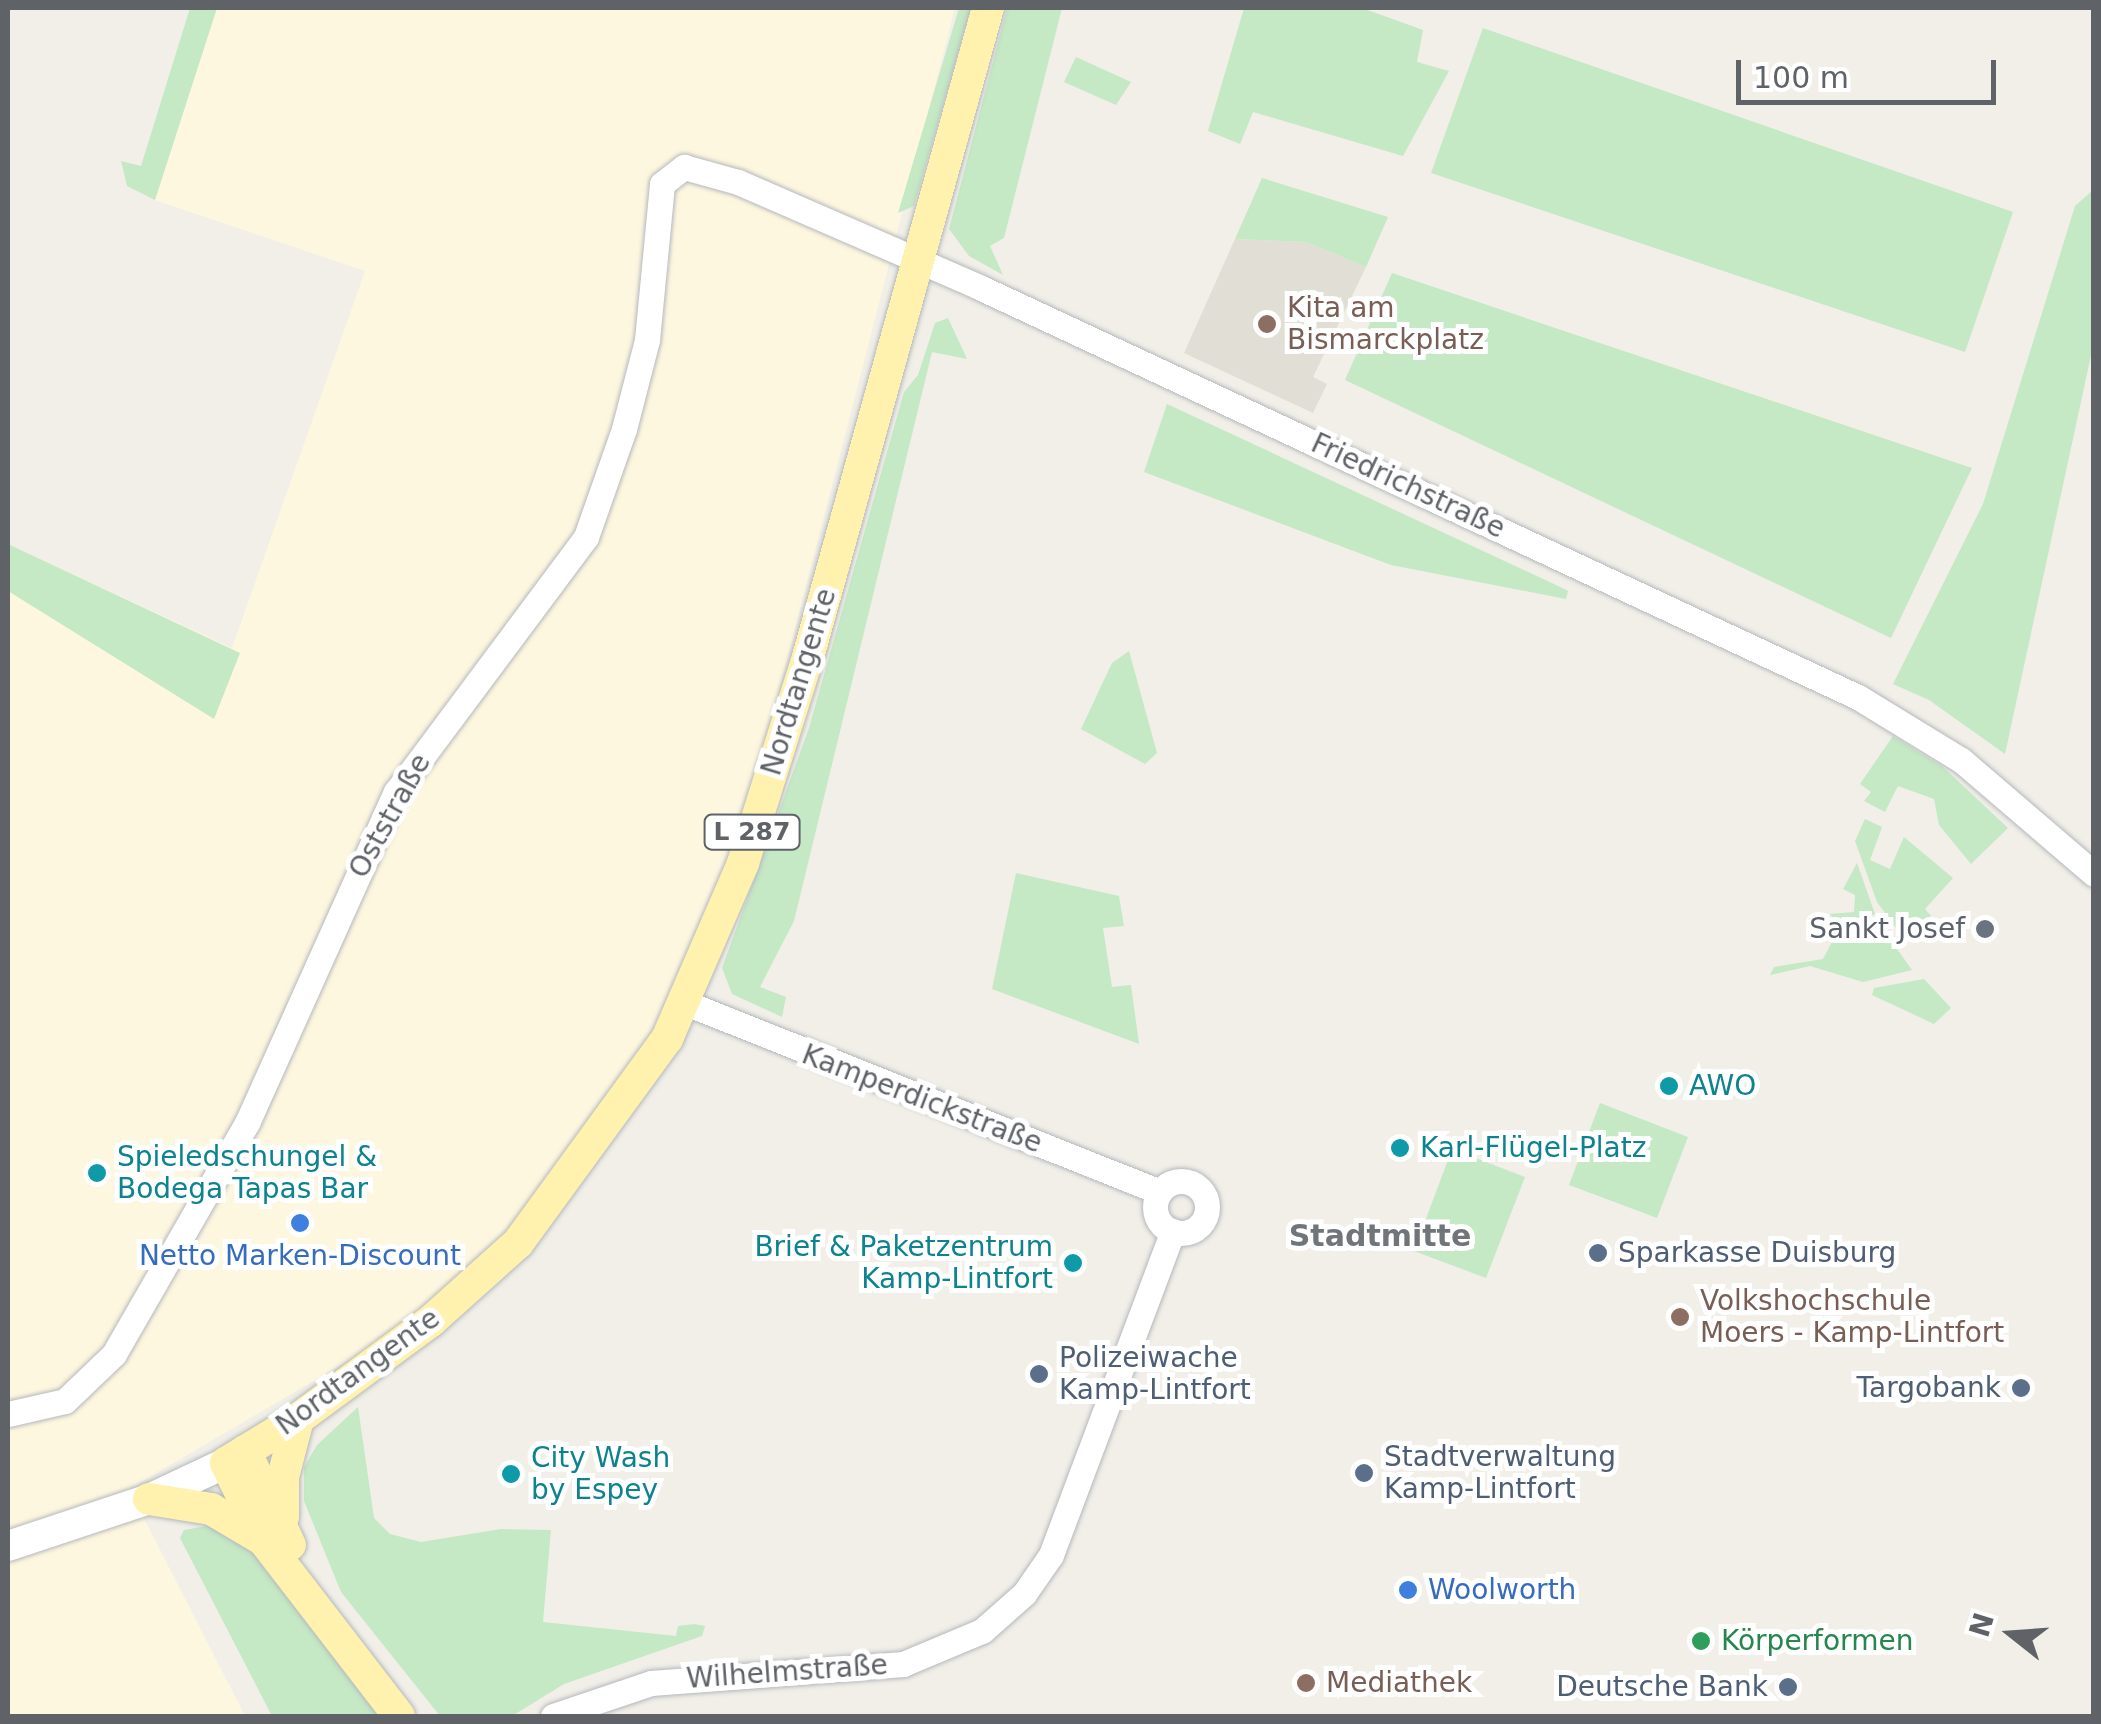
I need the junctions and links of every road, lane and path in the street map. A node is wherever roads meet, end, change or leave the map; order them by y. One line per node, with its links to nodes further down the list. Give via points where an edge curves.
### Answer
1 (988, 8): 3 (main road, Nordtangente / L 287)
2 (684, 166): 3 (street, Friedrichstraße, via 738,182); 8 (street, Oststraße, via 662,184 646,340 586,537 396,792 247,1122 114,1354 65,1401)
3 (920, 262): 4 (street, Friedrichstraße, via 1884,710 1962,760); 5 (main road, Nordtangente / L 287, via 808,658 742,863)
4 (2094, 874)
5 (686, 1003): 6 (street, Kamperdickstraße); 9 (main road, Nordtangente / L 287, via 624,1106 518,1243 431,1321)
6 (1160, 1192): 7 (street, via 1156,1215); 7 (street, via 1180,1180 1204,1196 1200,1225)
7 (1173, 1231): 14 (street, Wilhelmstraße, via 1051,1555 998,1618 948,1650 903,1664 728,1673)
8 (8, 1414)
9 (298, 1419): 10 (main road, Nordtangente / L 287); 12 (main road)
10 (235, 1457): 11 (main road); 12 (main road)
11 (150, 1499): 12 (main road, via 211,1509); 13 (main road)
12 (274, 1536): 15 (main road)
13 (8, 1546)
14 (616, 1694): 16 (street, Wilhelmstraße); 17 (street, Wilhelmstraße)
15 (400, 1716)
16 (554, 1716)
17 (579, 1716)

